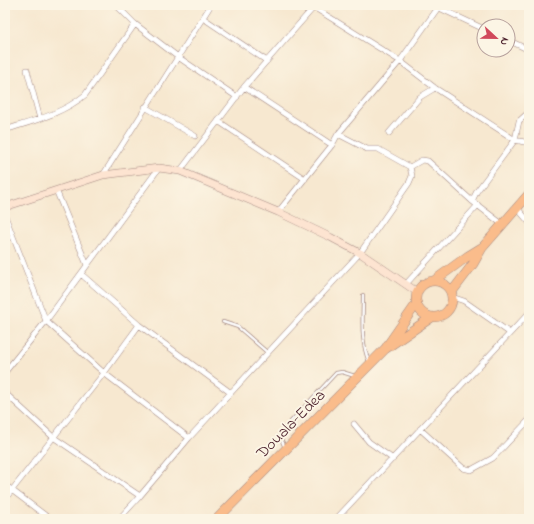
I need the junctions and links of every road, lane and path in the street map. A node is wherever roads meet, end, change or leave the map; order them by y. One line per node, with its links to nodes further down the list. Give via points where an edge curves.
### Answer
1 (116, 5): 8 (street)
2 (211, 5): 7 (street)
3 (523, 5): 6 (street)
4 (312, 6): 13 (street); 14 (street)
5 (437, 6): 9 (street); 14 (street)
6 (529, 9)
7 (203, 18): 12 (street); 13 (street)
8 (135, 24): 12 (street); 21 (street, via 85,95 74,104)
9 (476, 25)
10 (516, 44): 11 (street)
11 (529, 50)
12 (178, 57): 18 (street); 19 (street)
13 (267, 61): 16 (street)
14 (400, 61): 17 (street); 25 (street)
15 (27, 70): 21 (street)
16 (244, 87): 18 (street); 29 (street)
17 (435, 88): 24 (street, via 420,97); 27 (street)
18 (237, 97): 22 (street)
19 (145, 107): 26 (street); 33 (street)
20 (529, 112): 27 (street, via 519,121)
21 (40, 119): 23 (street)
22 (218, 121): 32 (street); 34 (street)
23 (5, 130)
24 (389, 133)
25 (338, 134): 29 (street); 30 (street, via 367,149 378,149)
26 (195, 136)
27 (515, 140): 28 (street); 37 (street)
28 (529, 143)
29 (332, 145): 34 (street)
30 (410, 167): 37 (street, via 422,160 428,162); 46 (street, via 412,176 405,191)
31 (159, 168): 32 (main road); 33 (main road); 47 (street)
32 (180, 171): 41 (main road)
33 (103, 175): 35 (main road)
34 (305, 179): 41 (street)
35 (56, 190): 39 (main road); 47 (street)
36 (529, 194): 40 (highway)
37 (472, 201): 38 (street)
38 (478, 205): 44 (street); 50 (street)
39 (5, 207)
40 (517, 208): 43 (street); 44 (highway)
41 (278, 212): 46 (main road)
42 (5, 216): 57 (street)
43 (529, 222)
44 (502, 224): 45 (highway)
45 (482, 248): 49 (highway); 53 (highway)
46 (360, 252): 50 (main road); 62 (street)
47 (87, 265): 48 (street)
48 (81, 274): 57 (street); 59 (street)
49 (435, 280): 51 (highway, via 424,283); 53 (highway, via 445,284)
50 (406, 284): 51 (main road)
51 (417, 292): 54 (highway)
52 (364, 295): 63 (lane, via 362,337)
53 (452, 295): 56 (highway, via 447,312); 60 (street)
54 (416, 303): 56 (highway, via 425,315); 61 (highway, Douala-Edea)
55 (529, 313): 60 (street)
56 (432, 317): 61 (highway, Douala-Edea)
57 (46, 321): 64 (street); 65 (street)
58 (223, 322): 62 (lane, via 238,327)
59 (139, 325): 65 (street); 68 (street)
60 (510, 333): 71 (street)
61 (385, 349): 63 (highway, Douala-Edea)
62 (268, 353): 68 (street)
63 (370, 364): 66 (highway, Douala-Edea)
64 (5, 372)
65 (104, 373): 72 (street); 73 (street)
66 (357, 377): 74 (highway, Douala-Edea); 74 (lane, via 342,372 336,373 281,432)
67 (5, 393): 72 (street)
68 (231, 394): 73 (street)
69 (529, 420): 71 (street, via 493,458 471,470 463,468)
70 (354, 424): 75 (street, via 369,442)
71 (420, 429): 75 (street)
72 (52, 437): 77 (street); 78 (street)
73 (189, 438): 78 (street)
74 (285, 450): 80 (highway, Douala-Edea)
75 (393, 459): 83 (street)
76 (5, 485): 77 (street)
77 (12, 490): 79 (street); 81 (street)
78 (140, 496): 82 (street)
79 (5, 499)
80 (222, 518)
81 (50, 519)
82 (119, 519)
83 (336, 519)

